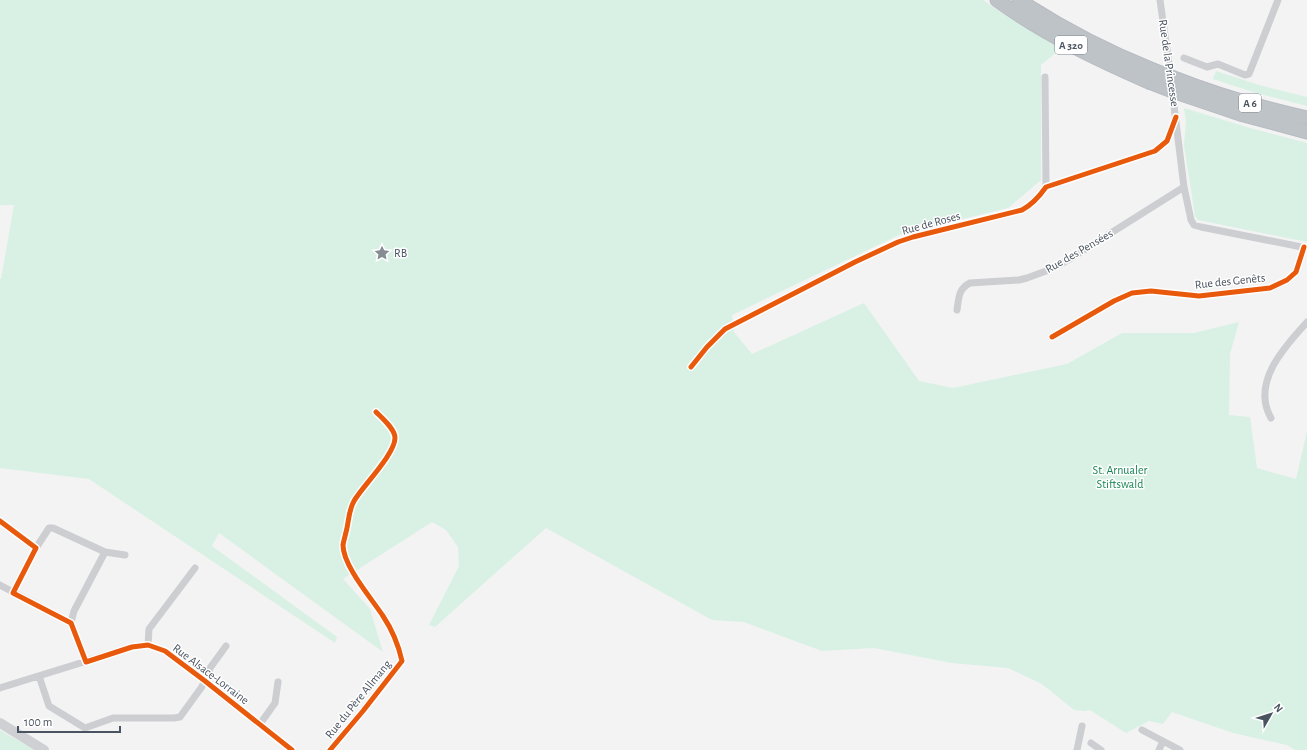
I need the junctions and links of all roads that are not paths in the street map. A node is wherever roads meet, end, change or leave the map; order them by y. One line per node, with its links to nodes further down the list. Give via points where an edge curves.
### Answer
1 (997, 0): 7 (highway, A 320, via 1064,42 1118,68)
2 (1019, 0): 7 (highway, A 320, via 1070,31 1131,61)
3 (1160, 0): 10 (street, Rue de la Princesse)
4 (1278, 0): 5 (street, via 1249,74 1218,64 1203,66)
5 (1184, 58)
6 (1045, 76): 14 (street)
7 (1151, 76): 8 (highway, A 320, bridge); 9 (highway, A 320, bridge)
8 (1174, 78): 11 (highway, A 6, via 1243,102)
9 (1175, 92): 12 (highway, A 6, via 1240,114)
10 (1176, 117): 13 (street, Rue de la Princesse); 14 (street, via 1167,141 1155,151)
11 (1307, 118)
12 (1307, 132)
13 (1184, 186): 15 (street, Rue de la Princesse, via 1194,224); 16 (street, Rue des Pensées, via 1068,260 1046,271 1027,278 970,283 964,286 960,292)
14 (1046, 187): 19 (street, Rue de Roses, via 1040,197 1022,210 913,237 855,262 725,329)
15 (1306, 248): 18 (street, Rue des Genêts, via 1296,272 1287,280 1270,288 1199,296 1151,291 1132,293)
16 (957, 310)
17 (1307, 322): 21 (street, via 1283,349 1269,375 1264,401)
18 (1052, 337)
19 (691, 367)
20 (376, 412): 45 (street, Rue du Père Allmang, via 393,430 394,444 353,503 348,516 344,554 355,577 398,641 402,661)
21 (1271, 418)
22 (0, 521): 23 (street)
23 (36, 548): 24 (street, via 49,528 53,528); 28 (street)
24 (105, 552): 25 (street); 29 (street, via 74,611)
25 (125, 555)
26 (194, 568): 30 (street, via 149,629)
27 (0, 585): 28 (street)
28 (13, 593): 29 (street)
29 (71, 623): 32 (street)
30 (148, 645): 32 (street, via 132,647); 34 (street, Rue Alsace-Lorraine, via 165,652)
31 (226, 646): 34 (street, via 210,668)
32 (86, 662): 33 (street)
33 (39, 676): 34 (street, via 49,706 84,728 113,718 180,716); 36 (street)
34 (206, 681): 38 (street, Rue Alsace-Lorraine)
35 (278, 682): 38 (street, via 275,703)
36 (0, 687)
37 (0, 723): 43 (main road)
38 (260, 724): 44 (street, Rue Alsace-Lorraine)
39 (1082, 726): 46 (street)
40 (1142, 730): 41 (street)
41 (1163, 741): 48 (street); 49 (street)
42 (1091, 743): 47 (street)
43 (44, 750)
44 (292, 750)
45 (330, 750)
46 (1077, 750)
47 (1101, 750)
48 (1159, 750)
49 (1180, 750)

